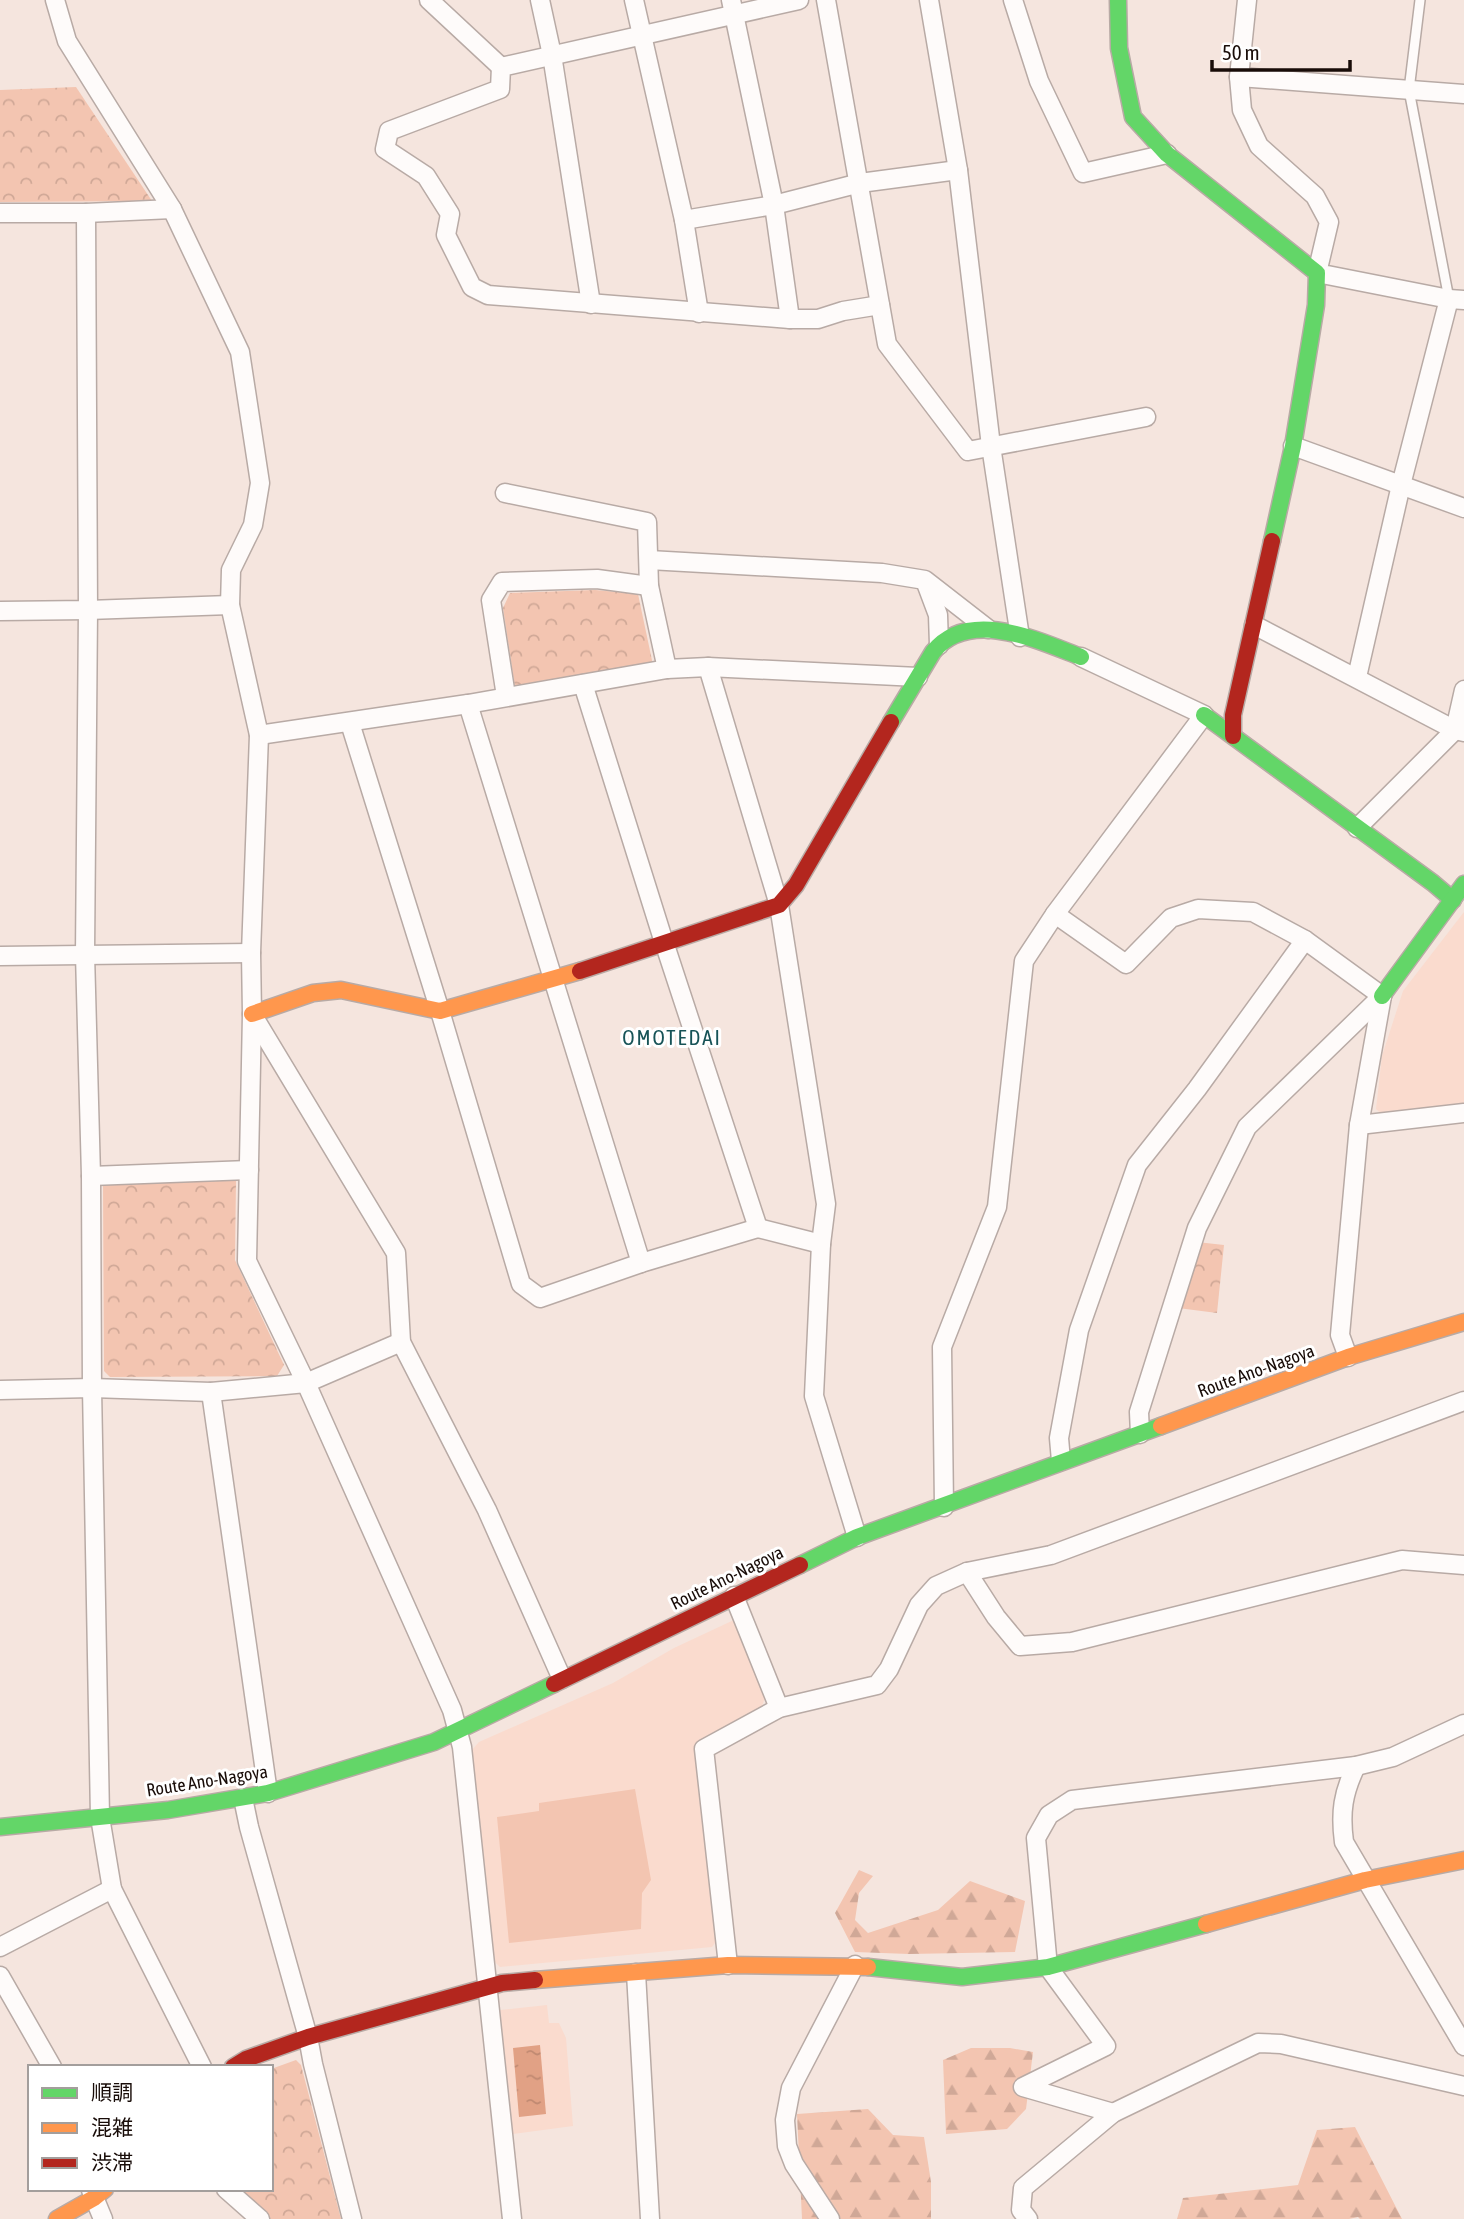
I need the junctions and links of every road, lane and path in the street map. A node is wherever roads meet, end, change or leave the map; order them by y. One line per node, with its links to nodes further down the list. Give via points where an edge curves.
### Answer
1 (55, 0): 24 (street, via 67,41)
2 (429, 0): 13 (street)
3 (540, 0): 15 (street)
4 (634, 0): 14 (street)
5 (799, 0): 12 (street)
6 (827, 0): 22 (street)
7 (929, 0): 21 (street)
8 (1013, 0): 20 (street, via 1039,81 1083,173)
9 (1118, 0): 20 (street, via 1119,48 1133,117)
10 (1247, 0): 17 (street)
11 (1420, 0): 18 (lane)
12 (733, 7): 14 (street); 23 (street)
13 (442, 8): 16 (street)
14 (641, 35): 15 (street); 27 (street)
15 (552, 55): 16 (street); 30 (street)
16 (501, 67): 30 (street, via 500,89 388,131 385,149 426,176 450,214 446,235 471,287 488,295)
17 (1238, 77): 18 (street); 28 (street, via 1242,110 1259,146 1315,195 1329,222)
18 (1409, 90): 19 (street); 29 (lane)
19 (1464, 94)
20 (1167, 154): 28 (street)
21 (958, 170): 22 (street); 35 (street)
22 (860, 183): 23 (street); 31 (street)
23 (774, 205): 27 (street); 33 (street)
24 (172, 209): 26 (street); 43 (street, via 240,352 260,483 253,524 231,570)
25 (0, 214): 26 (street)
26 (86, 214): 44 (street)
27 (684, 220): 32 (street)
28 (1317, 273): 29 (street); 36 (street)
29 (1457, 300): 37 (street)
30 (591, 304): 32 (street)
31 (880, 304): 33 (street, via 817,319); 35 (street, via 887,344 968,451)
32 (699, 313): 33 (street)
33 (790, 319)
34 (1146, 416): 35 (street)
35 (991, 446): 48 (street)
36 (1293, 446): 37 (street); 46 (street)
37 (1401, 485): 39 (street); 54 (street)
38 (505, 493): 40 (street, via 647,522)
39 (1464, 508)
40 (649, 560): 41 (street, via 882,573); 42 (street)
41 (925, 580): 47 (street); 49 (street, via 938,615)
42 (649, 586): 52 (street); 57 (street, via 597,579 502,582 491,600)
43 (230, 605): 44 (street); 62 (street)
44 (88, 610): 45 (street); 72 (street)
45 (0, 611)
46 (1254, 625): 54 (street); 63 (street, via 1233,715)
47 (988, 629): 48 (street); 49 (street, via 961,632)
48 (1020, 637): 50 (street)
49 (939, 645): 53 (street)
50 (1081, 657): 59 (street)
51 (708, 667): 52 (street); 53 (street); 67 (street)
52 (667, 669): 55 (street)
53 (918, 677): 67 (street, via 796,885)
54 (1357, 677): 61 (street)
55 (583, 684): 57 (street); 70 (street)
56 (1464, 690): 61 (street)
57 (506, 696): 58 (street)
58 (468, 704): 60 (street); 74 (street)
59 (1204, 715): 63 (street); 68 (street)
60 (350, 723): 62 (street); 76 (street)
61 (1460, 731): 64 (street)
62 (259, 735): 71 (street)
63 (1233, 736): 64 (street)
64 (1357, 828): 66 (street)
65 (1464, 884): 66 (street)
66 (1453, 900): 75 (street)
67 (779, 905): 70 (street); 83 (street, via 826,1204)
68 (1055, 914): 69 (street, via 1126,964 1171,918 1198,909 1253,912); 95 (street, via 1024,961 997,1207 942,1347)
69 (1305, 940): 75 (street); 94 (street, via 1137,1165 1079,1330 1059,1438)
70 (666, 944): 74 (street); 82 (street)
71 (251, 953): 72 (street); 77 (street)
72 (85, 954): 73 (street); 81 (street)
73 (0, 956)
74 (554, 980): 76 (street); 84 (street)
75 (1382, 996): 79 (street); 93 (street, via 1247,1126 1197,1228 1139,1412)
76 (440, 1011): 77 (street, via 341,990 313,993); 84 (street, via 521,1284 540,1298)
77 (252, 1014): 80 (street); 86 (street, via 396,1253)
78 (1464, 1113): 79 (street)
79 (1359, 1125): 87 (street, via 1340,1335)
80 (249, 1170): 81 (street); 88 (street, via 247,1261)
81 (91, 1175): 89 (street)
82 (758, 1228): 83 (street); 84 (street)
83 (821, 1244): 96 (street, via 814,1396)
84 (642, 1264)
85 (1464, 1322): 87 (street, Route Ano-Nagoya)
86 (401, 1342): 88 (street); 100 (street, via 487,1510)
87 (1348, 1357): 93 (street, Route Ano-Nagoya)
88 (306, 1383): 91 (street); 103 (street)
89 (92, 1388): 90 (street); 91 (street); 107 (street)
90 (0, 1390)
91 (211, 1392): 105 (street)
92 (1464, 1401): 98 (street, via 1051,1555)
93 (1140, 1434): 94 (street, Route Ano-Nagoya)
94 (1061, 1461): 95 (street, Route Ano-Nagoya)
95 (944, 1507): 96 (street, Route Ano-Nagoya)
96 (858, 1537): 99 (street, Route Ano-Nagoya)
97 (1464, 1565): 98 (street, via 1402,1560 1072,1642 1020,1646)
98 (967, 1572): 101 (street, via 936,1587 919,1605 877,1685)
99 (734, 1596): 100 (street, Route Ano-Nagoya); 101 (street)
100 (562, 1679): 103 (street, Route Ano-Nagoya)
101 (779, 1708): 113 (street, via 704,1749)
102 (1464, 1724): 104 (street, via 1393,1757)
103 (458, 1730): 105 (street, Route Ano-Nagoya, via 434,1742); 118 (street)
104 (1356, 1766): 110 (street, via 1346,1788 1341,1819 1344,1842); 115 (street, via 1072,1800 1049,1815 1036,1838)
105 (268, 1793): 106 (street, Route Ano-Nagoya)
106 (243, 1798): 107 (street, Route Ano-Nagoya); 119 (street)
107 (100, 1817): 108 (street, Route Ano-Nagoya); 111 (street)
108 (0, 1828)
109 (1464, 1860): 110 (street)
110 (1364, 1880): 115 (street); 120 (street)
111 (112, 1889): 112 (street); 122 (street)
112 (0, 1947)
113 (728, 1965): 114 (street); 116 (street)
114 (855, 1965): 115 (street, via 962,1977); 134 (street, via 791,2088 785,2120 794,2164)
115 (1048, 1967): 125 (street, via 1106,2046 1023,2087)
116 (636, 1973): 118 (street); 133 (street)
117 (0, 1976): 121 (street)
118 (486, 1986): 119 (street); 132 (street)
119 (308, 2038): 123 (street); 131 (street)
120 (1464, 2046)
121 (51, 2065)
122 (201, 2065)
123 (236, 2065)
124 (1464, 2086): 125 (street, via 1281,2044 1258,2043)
125 (1113, 2113): 135 (street, via 1023,2188 1021,2210)
126 (228, 2191): 130 (street)
127 (96, 2192): 128 (street); 129 (street)
128 (57, 2219)
129 (103, 2219)
130 (260, 2219)
131 (352, 2219)
132 (512, 2219)
133 (650, 2219)
134 (830, 2219)
135 (1028, 2219)

